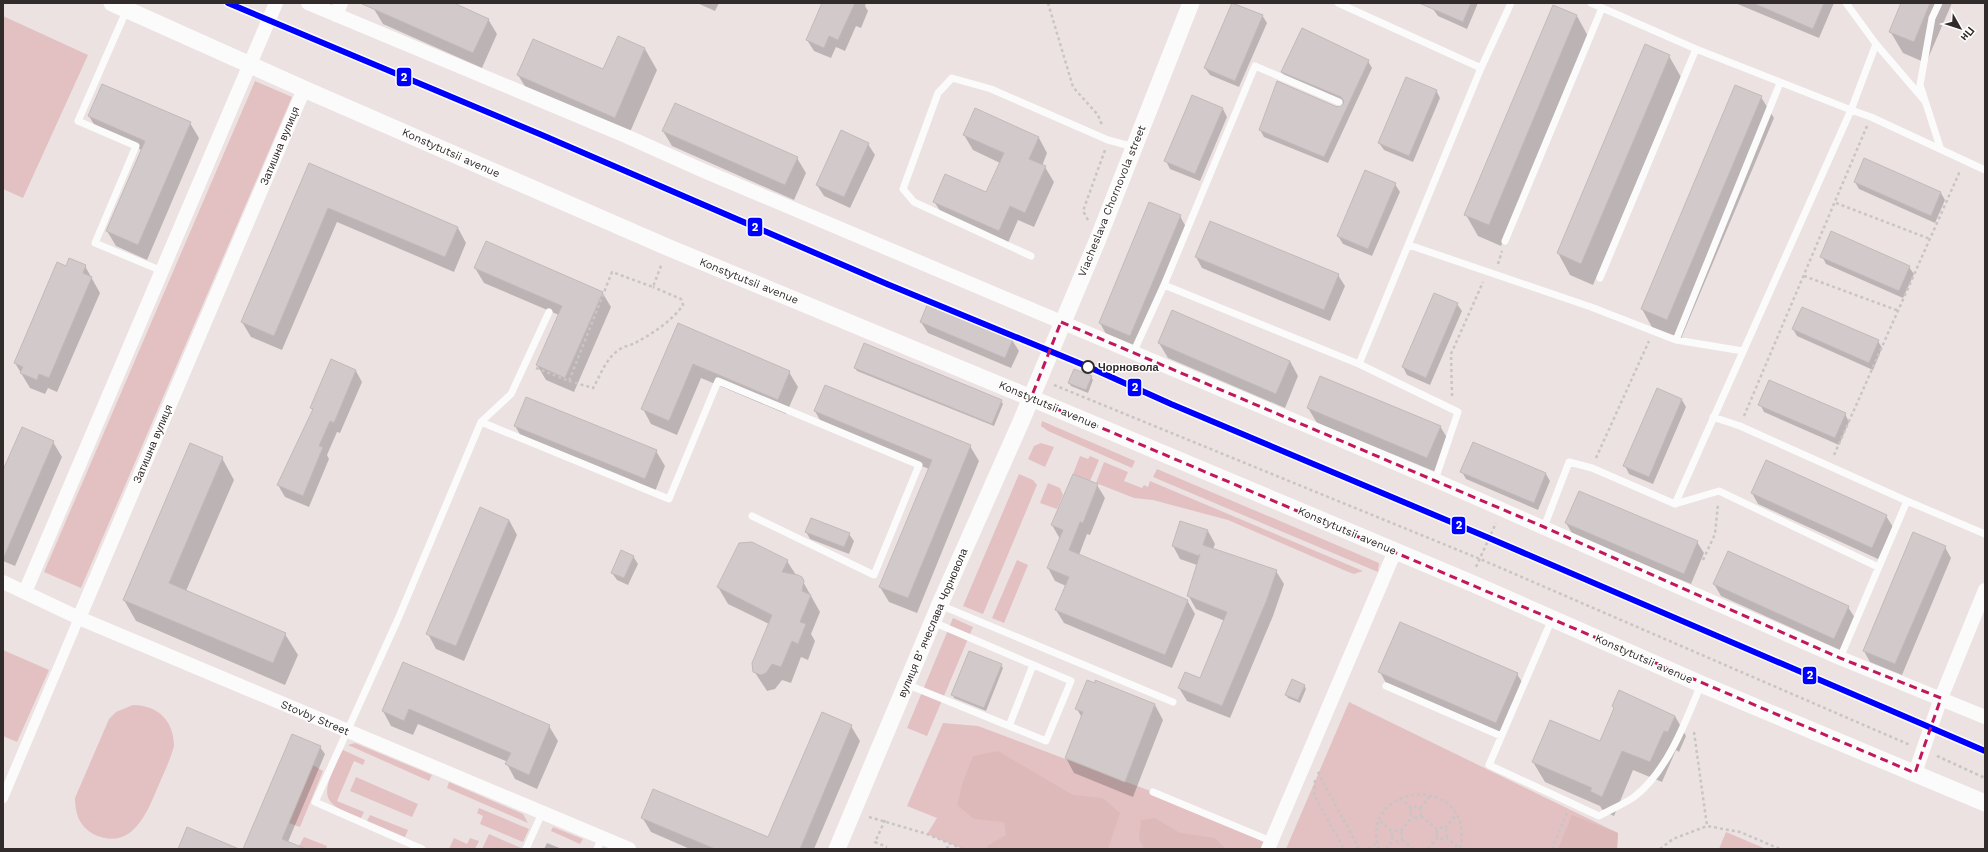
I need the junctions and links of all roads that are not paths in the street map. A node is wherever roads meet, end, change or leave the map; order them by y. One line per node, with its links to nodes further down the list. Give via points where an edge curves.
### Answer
1 (276, 3): 14 (street)
2 (308, 3): 11 (street)
3 (1191, 3): 21 (street, Viacheslava Chornovola street)
4 (1338, 3): 15 (lane)
5 (1511, 3): 15 (lane)
6 (1591, 3): 10 (lane)
7 (1846, 3): 12 (lane)
8 (1939, 3): 19 (lane, via 1932,18 1920,85)
9 (120, 6): 14 (street, Konstytutsii avenue); 27 (lane, via 78,121 136,146 96,243)
10 (1602, 8): 13 (lane); 24 (lane)
11 (338, 9): 31 (street, via 704,171)
12 (1876, 44): 19 (lane); 20 (lane)
13 (1696, 49): 16 (lane); 28 (lane)
14 (250, 64): 17 (street, Konstytutsii avenue); 27 (street)
15 (1481, 68): 25 (lane)
16 (1780, 83): 20 (lane); 32 (lane)
17 (304, 89): 36 (street, Konstytutsii avenue, via 667,247); 51 (street, Затишна вулиця)
18 (1339, 102): 29 (lane, via 1255,66)
19 (1926, 102): 22 (lane)
20 (1851, 110): 22 (lane); 33 (lane)
21 (1134, 147): 26 (lane, via 1108,140 991,89 952,78 938,93 904,189 914,202); 31 (street, Viacheslava Chornovola street, via 1098,239)
22 (1940, 147): 23 (lane)
23 (1985, 170)
24 (1505, 241)
25 (1409, 245): 32 (lane); 35 (lane)
26 (1032, 256)
27 (162, 271): 49 (street)
28 (1600, 278)
29 (1164, 285): 34 (lane); 35 (lane)
30 (549, 312): 38 (lane, via 511,394)
31 (1061, 322): 34 (street); 36 (street, Viacheslava Chornovola street)
32 (1676, 340): 33 (lane)
33 (1742, 351): 37 (lane)
34 (1132, 353): 39 (street)
35 (1359, 364): 39 (lane, via 1458,412)
36 (1031, 398): 45 (street, Konstytutsii avenue); 50 (street, вулиця Вʼячеслава Чорновола)
37 (1713, 417): 40 (lane, via 1740,426); 41 (lane)
38 (481, 422): 42 (lane, via 669,499 718,382 919,464 874,575); 63 (lane, via 398,620)
39 (1435, 480): 43 (street)
40 (1907, 501): 44 (lane); 46 (lane)
41 (1675, 504): 43 (lane, via 1592,468 1569,462); 46 (lane, via 1719,491)
42 (752, 516)
43 (1544, 527): 54 (street)
44 (1985, 534)
45 (1395, 551): 52 (street, Konstytutsii avenue); 71 (street)
46 (1878, 567): 54 (lane)
47 (3, 582): 49 (street, Stovby Street)
48 (1985, 590): 59 (street)
49 (25, 592): 51 (street, Stovby Street)
50 (940, 604): 53 (street, вулиця Вʼячеслава Чорновола); 60 (lane)
51 (79, 618): 63 (street, Stovby Street); 67 (street, Затишна вулиця)
52 (1552, 618): 57 (street, Konstytutsii avenue); 64 (lane)
53 (933, 622): 55 (lane); 56 (street, вулиця Вʼячеслава Чорновола)
54 (1840, 658): 59 (street)
55 (1033, 665): 62 (lane); 62 (lane, via 1071,681 1046,741)
56 (906, 684): 62 (lane); 75 (street, вулиця Вʼячеслава Чорновола)
57 (1701, 684): 64 (lane, via 1661,768 1634,796 1599,816 1489,765); 65 (street, Konstytutsii avenue)
58 (1386, 686): 64 (lane)
59 (1941, 698): 61 (street); 65 (street)
60 (1173, 702)
61 (1985, 717)
62 (1009, 726)
63 (346, 731): 69 (street, Stovby Street); 72 (lane, via 315,802)
64 (1501, 736)
65 (1915, 773): 68 (street, Konstytutsii avenue)
66 (1153, 792): 71 (lane)
67 (3, 798)
68 (1985, 803)
69 (542, 813): 70 (street, Stovby Street); 73 (lane)
70 (599, 843): 74 (street, Stovby Street)
71 (1269, 845)
72 (422, 849)
73 (526, 849)
74 (629, 849)
75 (837, 849)

